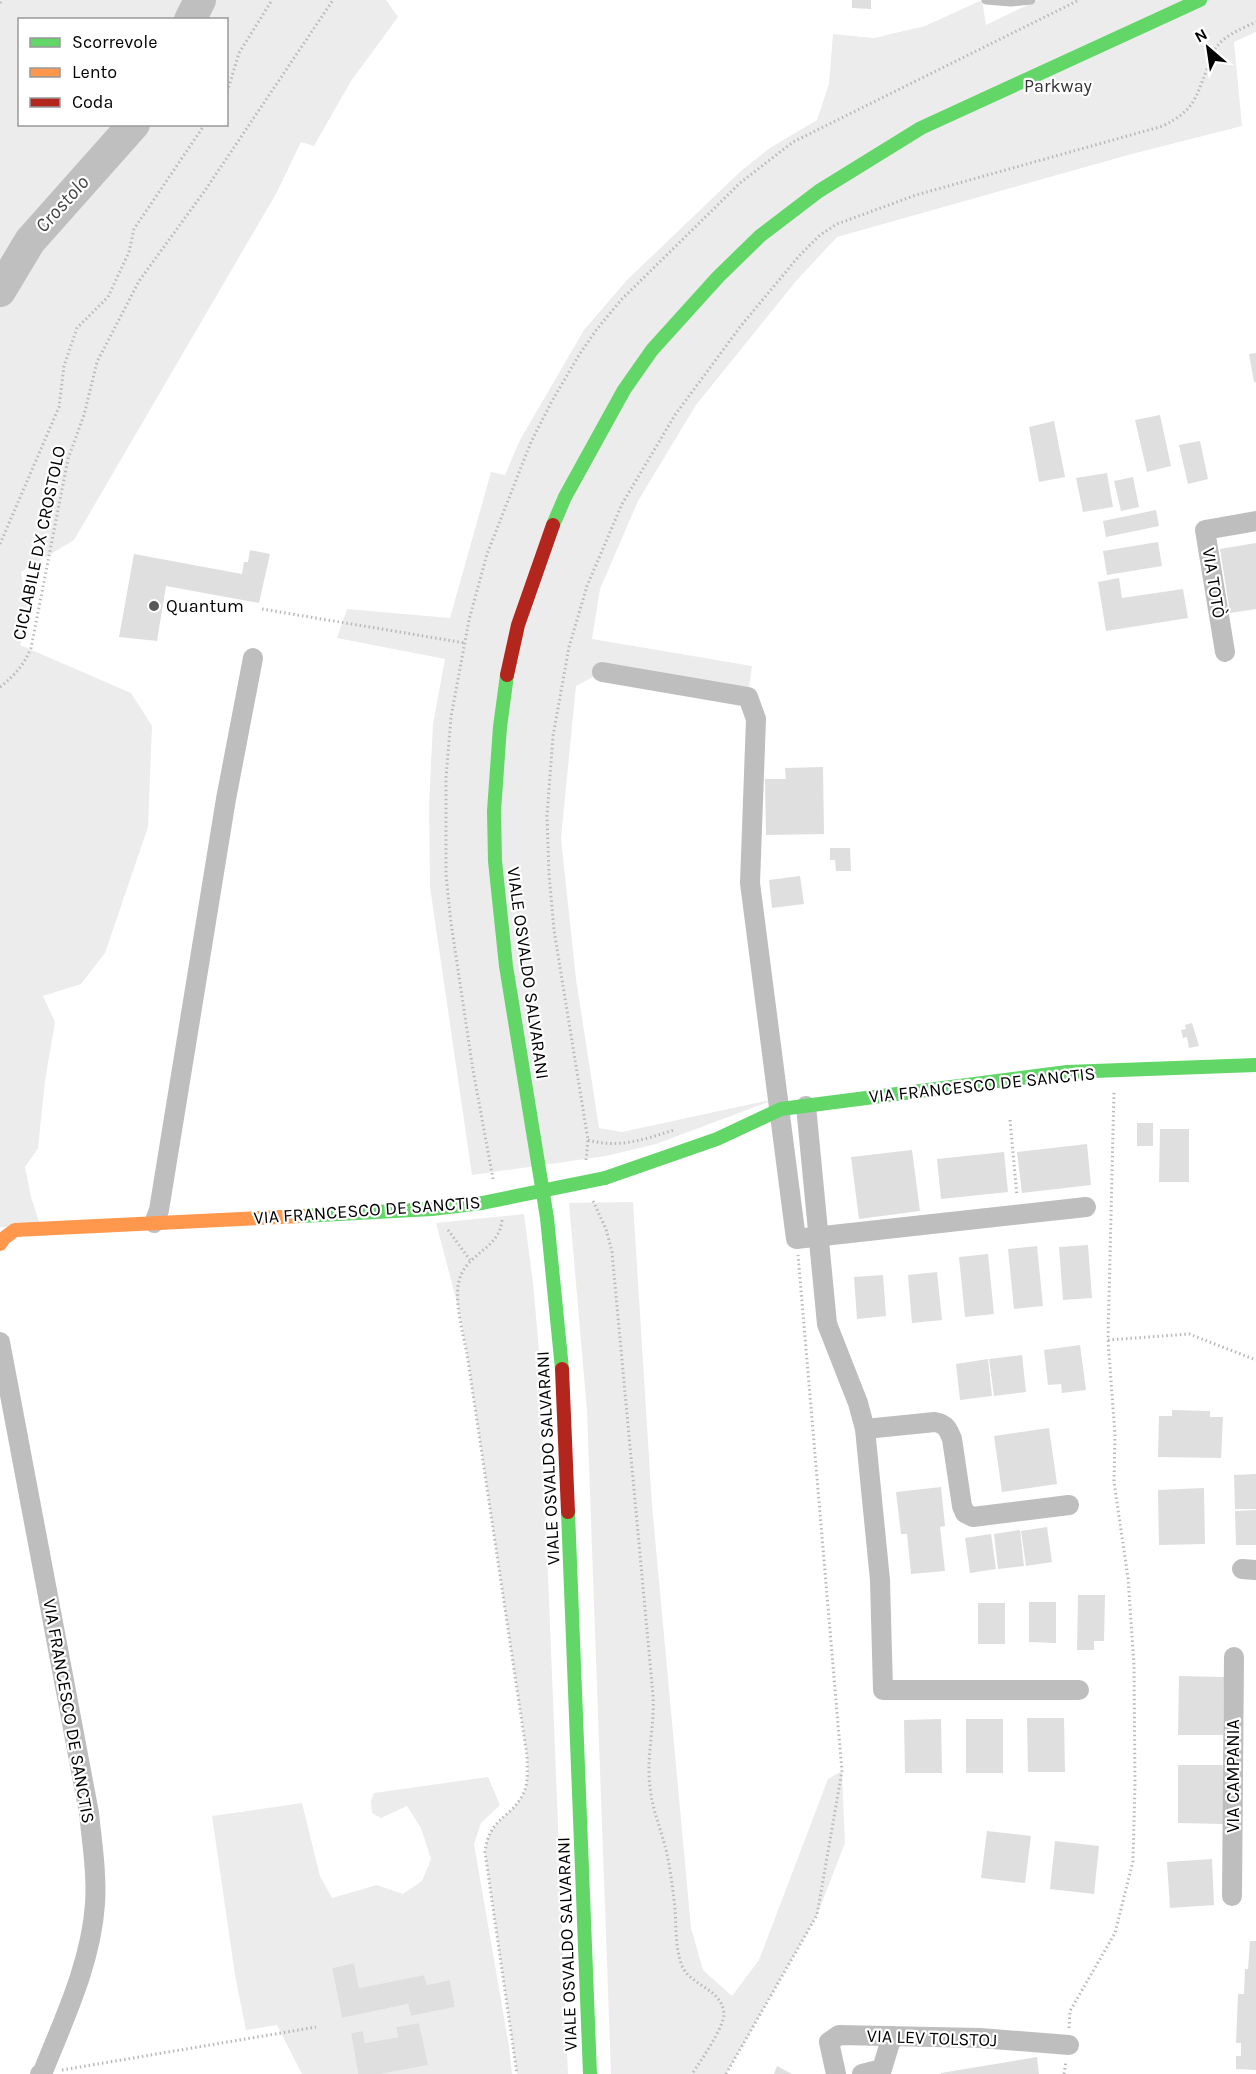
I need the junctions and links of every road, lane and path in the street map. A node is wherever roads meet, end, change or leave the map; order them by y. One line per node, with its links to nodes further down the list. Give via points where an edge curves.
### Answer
1 (272, 0): 8 (path, via 239,53)
2 (333, 0): 17 (path, CICLABILE DX CROSTOLO, via 139,281 98,362 68,459 31,648 24,664)
3 (986, 0): 4 (lane)
4 (1031, 0)
5 (1078, 0): 13 (path, via 793,142 740,183 621,300 579,355 515,477 487,554)
6 (1200, 0): 48 (main road, VIALE OSVALDO SALVARANI, via 921,128 819,190 760,236 681,317 624,390 561,506 518,625 498,748 495,861 506,966 547,1218 562,1363)
7 (1256, 22): 24 (path, via 1221,42 1190,108 1162,126 916,195 837,224 820,235 740,327 648,458 622,504 587,586 569,647 553,736 547,816 550,886 561,981)
8 (228, 89)
9 (204, 126): 11 (path, via 134,229 129,252 108,297 77,328 64,366 59,407)
10 (1256, 521): 14 (street, VIA TOTÒ, via 1205,530)
11 (0, 544)
12 (262, 609): 13 (path)
13 (465, 643): 26 (path, via 446,778 446,875 473,1070)
14 (1225, 652)
15 (253, 658): 31 (street)
16 (602, 672): 21 (street, via 748,697 756,719 750,883)
17 (0, 687)
18 (1256, 1065): 19 (main road, VIA FRANCESCO DE SANCTIS)
19 (1114, 1071): 20 (main road, VIA FRANCESCO DE SANCTIS, via 1067,1072); 35 (path)
20 (806, 1106): 21 (main road, VIA FRANCESCO DE SANCTIS); 32 (street)
21 (781, 1109): 31 (main road, VIA FRANCESCO DE SANCTIS, bridge, via 675,1155 605,1178 482,1203); 33 (street)
22 (1010, 1120): 29 (path)
23 (683, 1127): 24 (path, via 628,1143 611,1145)
24 (588, 1140): 25 (path)
25 (586, 1161)
26 (495, 1185)
27 (591, 1196): 49 (path, via 612,1252 653,1695 650,1791 667,1854 681,1965 695,1981 716,1995 724,2016)
28 (1086, 1207): 29 (street)
29 (1019, 1214): 32 (street)
30 (502, 1215): 47 (path, via 500,1232 486,1250 470,1260 460,1276 458,1291 527,1756 523,1794 493,1827 485,1852)
31 (154, 1223): 34 (main road, VIA FRANCESCO DE SANCTIS, via 15,1230)
32 (819, 1236): 33 (street); 38 (street, via 827,1324)
33 (796, 1239): 50 (path, via 842,1771 818,1915)
34 (0, 1244)
35 (1108, 1340): 37 (path, via 1189,1334); 45 (path, via 1114,1482 1128,1578 1134,1665 1133,1861 1115,1933 1070,2011)
36 (0, 1342): 46 (street, VIA FRANCESCO DE SANCTIS, via 96,1874 94,1915 82,1968)
37 (1256, 1360)
38 (865, 1429): 39 (street, via 942,1424 952,1439 962,1506 973,1517); 41 (street, via 880,1580 883,1690)
39 (1069, 1505)
40 (1234, 1657): 42 (street, VIA CAMPANIA)
41 (1079, 1690)
42 (1232, 1896)
43 (316, 2027): 46 (path)
44 (892, 2036): 45 (street, VIA LEV TOLSTOJ); 51 (street, VIA LEV TOLSTOJ, via 839,2035 829,2042); 52 (street, via 882,2069)
45 (1069, 2045): 53 (path)
46 (41, 2074)
47 (517, 2074)
48 (590, 2074)
49 (693, 2074)
50 (726, 2074)
51 (836, 2074)
52 (862, 2074)
53 (1064, 2074)

